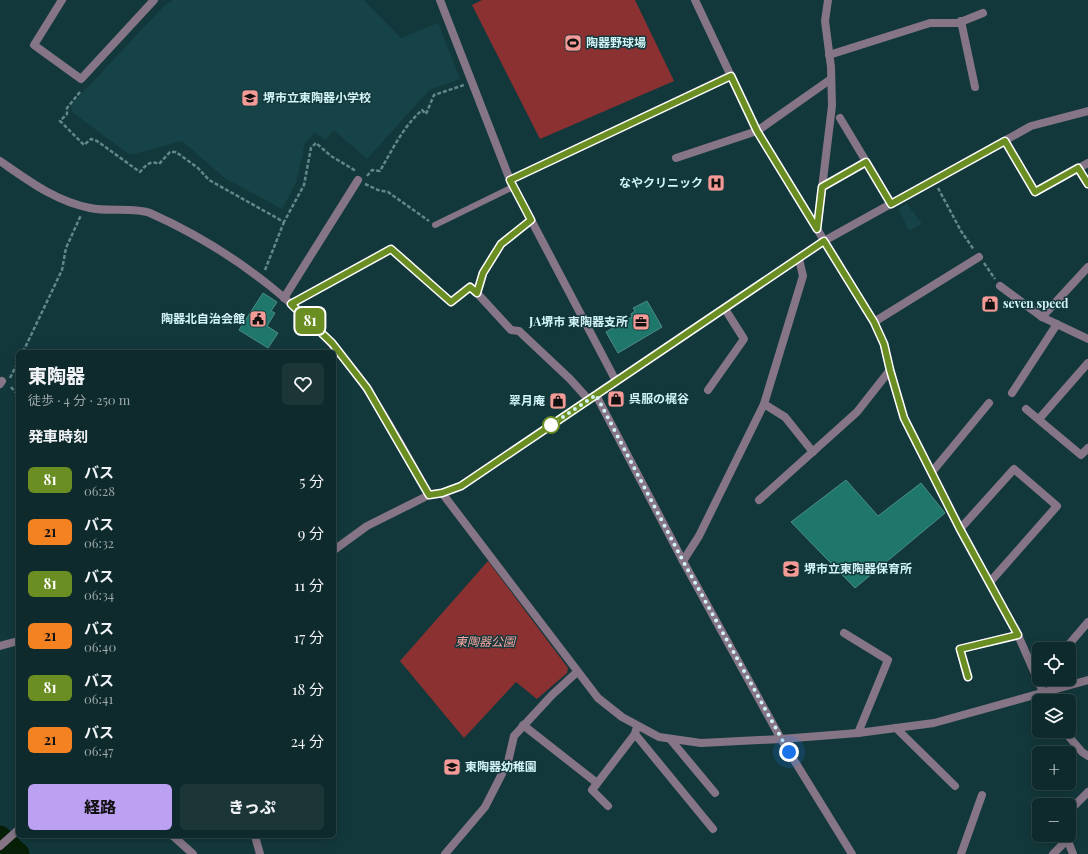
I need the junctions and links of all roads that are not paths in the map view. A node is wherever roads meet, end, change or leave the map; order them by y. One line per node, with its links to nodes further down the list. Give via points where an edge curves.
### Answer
1 (62, 0): 2 (street, via 34,45 81,79)
2 (154, 0)
3 (440, 0): 22 (street)
4 (695, 0): 9 (street)
5 (828, 0): 8 (street, via 825,21)
6 (983, 13): 7 (street)
7 (961, 21): 8 (street, via 930,23); 11 (street)
8 (829, 54): 10 (street)
9 (731, 76): 14 (street); 22 (street)
10 (831, 79): 14 (street); 24 (street, via 832,106)
11 (975, 87)
12 (1088, 111): 15 (street, via 1031,126)
13 (840, 118): 18 (street)
14 (757, 131): 16 (street); 28 (street)
15 (1005, 141): 20 (street, via 1035,192); 25 (street)
16 (676, 158)
17 (0, 161): 35 (street, via 48,194 90,208 148,212 226,254)
18 (866, 162): 24 (street); 25 (street)
19 (1088, 163): 20 (street)
20 (1078, 168): 23 (street)
21 (358, 180): 35 (street)
22 (512, 184): 26 (street); 27 (lane)
23 (1088, 184)
24 (822, 187): 28 (street)
25 (891, 204): 29 (street)
26 (531, 220): 34 (street, via 501,244 483,273); 43 (street)
27 (435, 225)
28 (817, 229): 29 (street)
29 (824, 241): 31 (street); 38 (street)
30 (979, 257): 38 (street)
31 (799, 259): 36 (street); 49 (street, via 803,276)
32 (1088, 267): 37 (street)
33 (1000, 286): 37 (street)
34 (477, 293): 35 (lane, via 470,287 451,302 391,249); 47 (street, via 511,330 519,331)
35 (287, 301): 56 (street, via 332,343 367,388)
36 (725, 309): 43 (street); 44 (street, via 744,339)
37 (1042, 317): 39 (street)
38 (874, 322): 42 (street, via 884,344)
39 (1057, 324): 40 (street); 45 (street)
40 (1088, 339)
41 (1088, 363): 51 (street)
42 (890, 370): 53 (street, via 857,412); 54 (street, via 904,418)
43 (616, 382): 46 (street)
44 (708, 390)
45 (1012, 394)
46 (596, 395): 47 (street); 60 (street)
47 (588, 399): 55 (street, via 461,486)
48 (989, 403): 54 (street)
49 (764, 404): 53 (street, via 785,417); 60 (street, via 700,536)
50 (1026, 409): 51 (street)
51 (1039, 419): 52 (street, via 1081,456)
52 (1088, 448)
53 (812, 452): 57 (street)
54 (932, 472): 58 (street)
55 (442, 493): 56 (street); 69 (street)
56 (429, 495): 59 (street, via 367,526)
57 (759, 500)
58 (960, 529): 61 (street); 61 (street, via 1014,470 1057,506)
59 (336, 549)
60 (683, 561): 81 (street)
61 (990, 582): 64 (street)
62 (1088, 622): 66 (street)
63 (844, 633): 77 (street, via 888,660)
64 (1018, 635): 68 (street); 70 (street, via 960,649)
65 (16, 642): 67 (street)
66 (1072, 642)
67 (0, 646)
68 (1032, 666)
69 (577, 672): 74 (street); 75 (street, via 598,698)
70 (968, 677)
71 (1088, 680): 72 (street)
72 (1053, 694)
73 (1032, 700): 76 (street, via 934,723)
74 (523, 725): 83 (street); 99 (street, via 514,736 508,762 485,808)
75 (637, 725): 78 (street); 80 (street, via 659,737)
76 (896, 728): 77 (street); 84 (street)
77 (858, 732): 81 (street)
78 (635, 734): 83 (street); 90 (street)
79 (1070, 738): 82 (street)
80 (670, 739): 81 (street, via 701,742); 85 (street)
81 (781, 739): 100 (street)
82 (1088, 756)
83 (597, 783): 89 (street, via 592,790)
84 (956, 786)
85 (715, 792)
86 (1088, 792): 88 (street)
87 (982, 796): 101 (street)
88 (1076, 804)
89 (608, 806)
90 (713, 829)
91 (16, 832): 96 (street)
92 (175, 838): 97 (street)
93 (256, 838): 98 (street)
94 (1063, 842): 102 (street)
95 (1069, 842): 103 (street)
96 (0, 846)
97 (192, 854)
98 (260, 854)
99 (445, 854)
100 (852, 854)
101 (961, 854)
102 (1053, 854)
103 (1073, 854)

